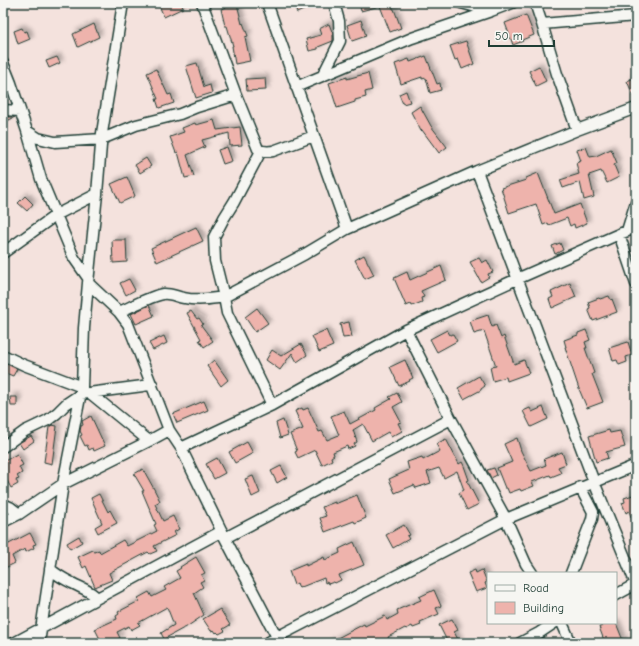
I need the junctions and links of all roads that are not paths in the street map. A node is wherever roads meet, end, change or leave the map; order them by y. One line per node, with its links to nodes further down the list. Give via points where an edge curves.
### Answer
1 (123, 3): 21 (street)
2 (202, 3): 14 (street)
3 (267, 3): 13 (street)
4 (334, 3): 12 (street, via 339,21 340,41)
5 (461, 3): 8 (street)
6 (512, 3): 8 (street)
7 (535, 3): 10 (street)
8 (492, 11): 12 (street, via 412,38)
9 (636, 16): 10 (street)
10 (542, 24): 18 (street)
11 (3, 63): 17 (street)
12 (323, 76): 13 (street)
13 (296, 87): 20 (street)
14 (236, 95): 21 (street, via 180,114 136,125); 22 (street)
15 (636, 108): 18 (street)
16 (3, 110): 17 (street)
17 (20, 111): 19 (street)
18 (577, 130): 23 (street)
19 (27, 131): 21 (street, via 38,138 55,142); 26 (street, via 41,179)
20 (314, 136): 22 (street, via 272,151); 27 (street)
21 (102, 140): 24 (street)
22 (261, 151): 33 (street, via 214,237 215,261)
23 (477, 171): 27 (street); 30 (street)
24 (97, 194): 26 (street); 31 (street)
25 (636, 202): 28 (street)
26 (56, 215): 29 (street); 31 (street, via 74,258)
27 (347, 229): 33 (street)
28 (628, 231): 30 (street); 32 (street)
29 (3, 253)
30 (517, 279): 35 (street); 46 (street)
31 (88, 281): 34 (street); 38 (street, via 84,328)
32 (636, 284)
33 (224, 297): 34 (street, via 199,300 162,294); 39 (street, via 227,313)
34 (119, 312): 37 (street, via 128,324)
35 (406, 330): 39 (street); 40 (street)
36 (3, 355): 38 (street)
37 (152, 384): 38 (street); 41 (street)
38 (84, 391): 42 (street); 43 (street, via 48,420 25,431); 47 (street)
39 (272, 405): 44 (street)
40 (451, 419): 51 (street); 53 (street)
41 (169, 430): 42 (street); 44 (street)
42 (149, 441): 47 (street)
43 (3, 447)
44 (181, 448): 53 (street)
45 (636, 464): 46 (street)
46 (594, 482): 48 (street); 57 (street)
47 (63, 484): 50 (street); 54 (street)
48 (580, 487): 51 (street); 56 (street, via 593,512)
49 (3, 504): 50 (street)
50 (19, 514): 52 (street)
51 (506, 518): 55 (street); 63 (street)
52 (3, 522)
53 (223, 535): 59 (street); 63 (street)
54 (50, 569): 59 (street, via 93,593); 62 (street)
55 (531, 572)
56 (571, 572)
57 (636, 584): 58 (street)
58 (617, 594)
59 (97, 598): 62 (street)
60 (552, 624): 67 (street)
61 (562, 624): 68 (street)
62 (42, 628): 64 (street); 65 (street)
63 (279, 640): 66 (street)
64 (14, 643)
65 (39, 643)
66 (266, 643)
67 (520, 643)
68 (572, 643)

